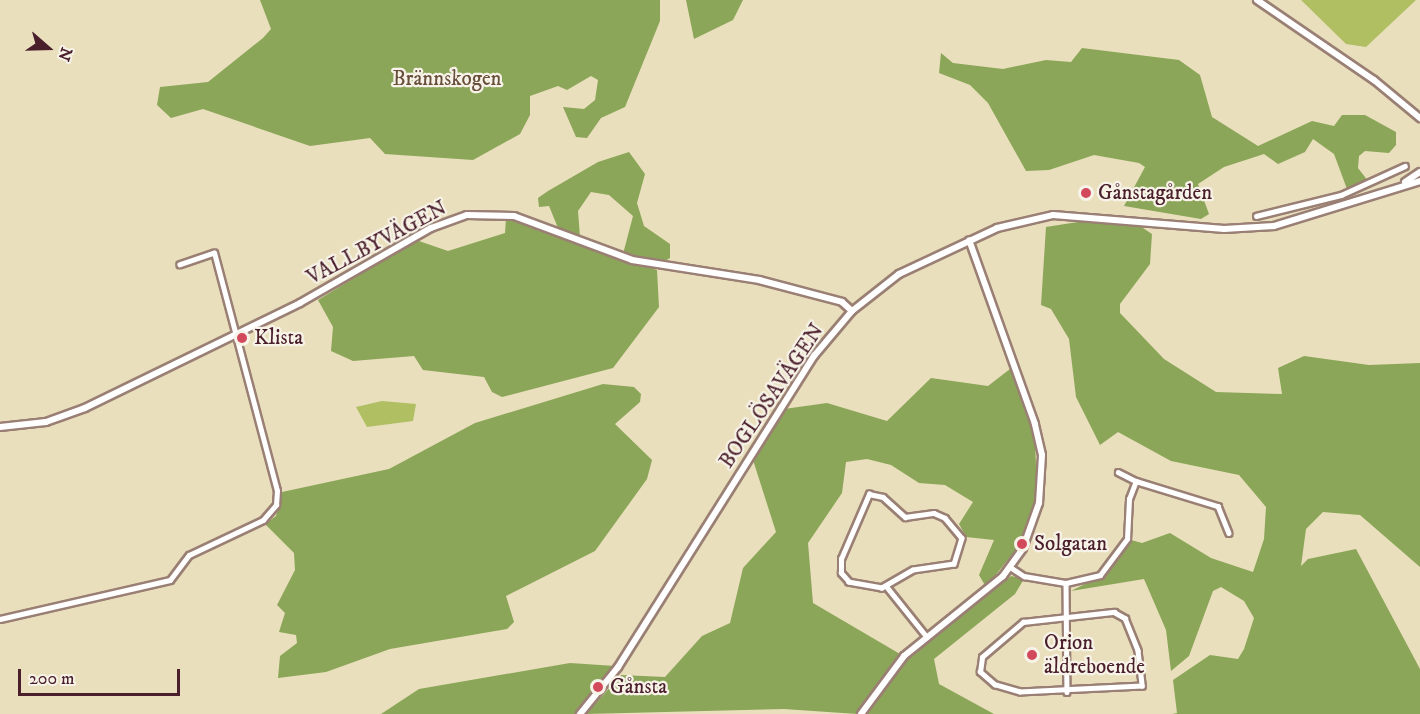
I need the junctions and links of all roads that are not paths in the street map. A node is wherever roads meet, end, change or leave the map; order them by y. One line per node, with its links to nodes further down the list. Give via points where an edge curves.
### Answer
1 (1257, 0): 2 (street, via 1374,80)
2 (1420, 118)
3 (1406, 166): 7 (street)
4 (1420, 172): 6 (street, BOGLÖSAVÄGEN)
5 (1420, 181): 6 (street, BOGLÖSAVÄGEN)
6 (1400, 186): 8 (street, BOGLÖSAVÄGEN)
7 (1341, 195): 8 (street); 9 (street)
8 (1347, 207): 10 (street, BOGLÖSAVÄGEN, via 1248,228 1053,215)
9 (1256, 216)
10 (969, 240): 12 (street, BOGLÖSAVÄGEN, via 899,274); 18 (street, via 1042,455 1036,513)
11 (180, 265): 13 (street, via 214,253)
12 (852, 311): 13 (street, VALLBYVÄGEN, via 842,302 803,290 649,265 514,216 483,213 431,228); 25 (street, BOGLÖSAVÄGEN, via 814,356 618,667)
13 (236, 335): 14 (street, VALLBYVÄGEN, via 85,408 46,422); 21 (street, via 277,491 272,512 189,555 170,580)
14 (0, 427)
15 (1118, 472): 16 (street)
16 (1136, 481): 17 (street, via 1218,506); 19 (street, via 1121,554 1100,575)
17 (1229, 533)
18 (1010, 567): 19 (street, via 1024,576); 23 (street, via 988,591)
19 (1066, 583): 22 (street)
20 (887, 587): 20 (street, via 913,570 948,568 960,555 962,538 939,514 905,517 883,497 869,494 849,536 841,573 854,585); 23 (street)
21 (0, 619)
22 (1064, 620): 24 (street); 24 (street, via 1023,622 979,666 990,681 1012,691); 24 (street, via 1122,615 1144,680 1137,688)
23 (927, 637): 26 (street, via 891,668)
24 (1067, 692)
25 (580, 714)
26 (861, 714)

